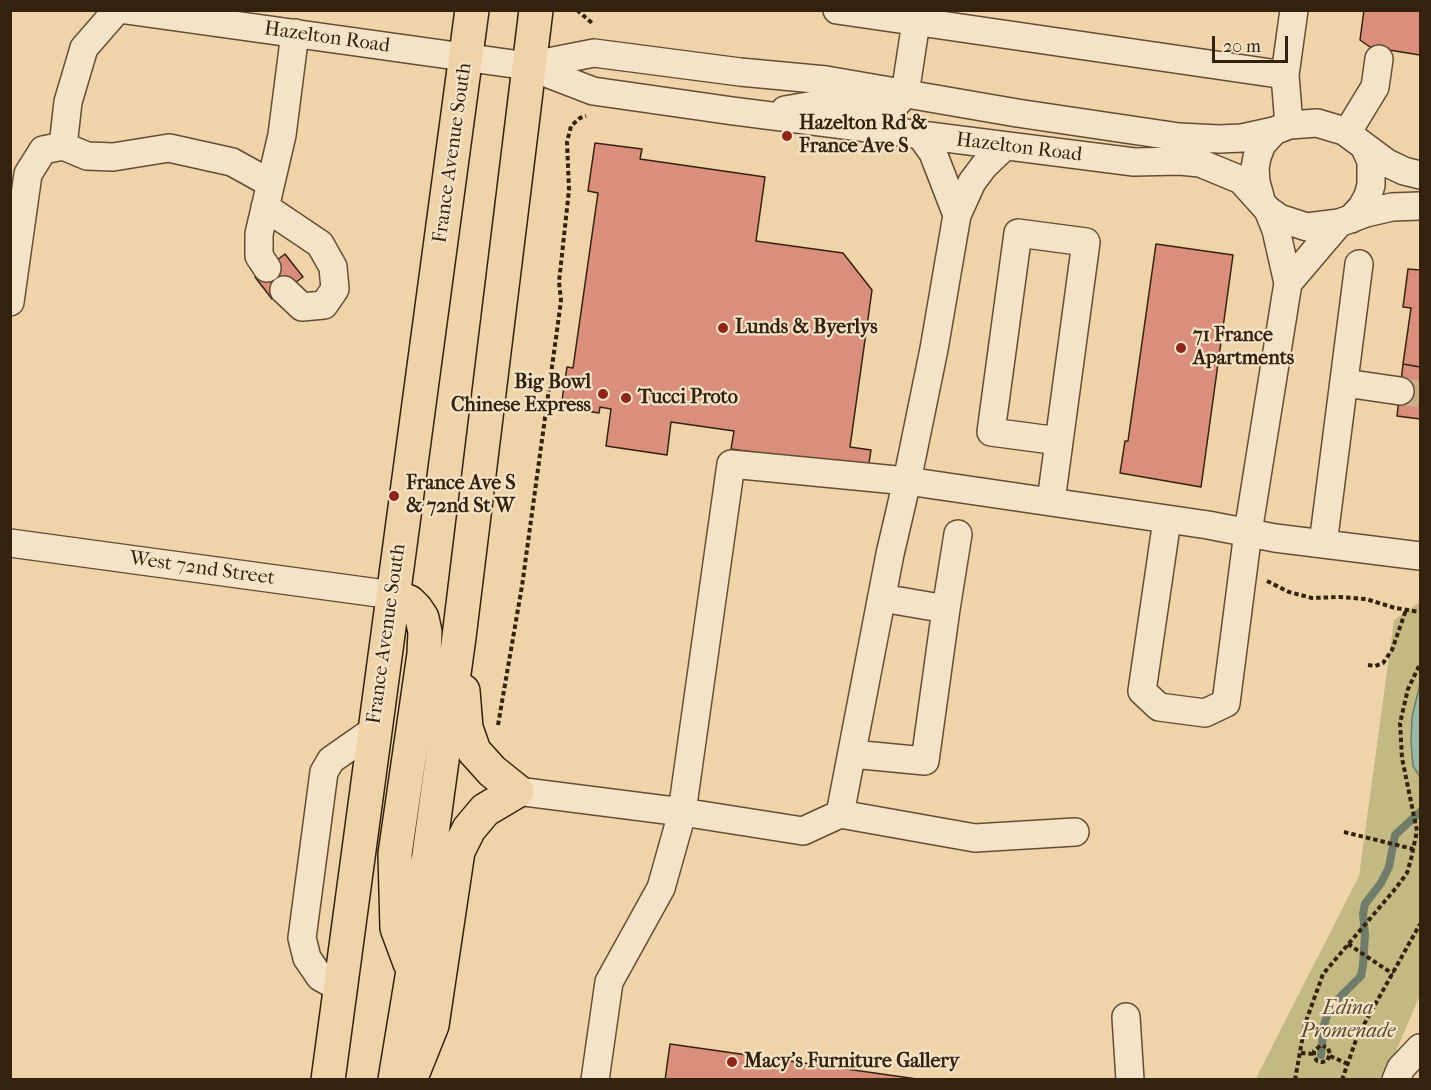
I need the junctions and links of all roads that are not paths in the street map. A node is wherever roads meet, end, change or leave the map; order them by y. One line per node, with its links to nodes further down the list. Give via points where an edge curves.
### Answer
1 (117, 10): 18 (street, via 84,48 68,102)
2 (126, 10): 8 (street, Hazelton Road)
3 (472, 10): 9 (main road, France Avenue South)
4 (536, 10): 11 (main road)
5 (837, 10): 7 (street)
6 (1294, 10): 12 (street)
7 (916, 22): 12 (street); 13 (street)
8 (295, 33): 9 (street, Hazelton Road); 21 (street, via 282,135)
9 (466, 57): 11 (street, Hazelton Road); 42 (main road, France Avenue South)
10 (1379, 59): 17 (street, via 1375,87)
11 (528, 66): 13 (street, Hazelton Road, via 594,53 825,80); 14 (street, Hazelton Road, via 593,91); 45 (main road)
12 (1285, 75): 15 (street)
13 (905, 94): 14 (street, via 883,111 826,103); 15 (street, Hazelton Road, via 1179,137 1242,138)
14 (755, 114): 16 (street, Hazelton Road)
15 (1281, 128): 17 (street, Hazelton Road, via 1317,123 1334,127); 22 (street, via 1262,144 1257,157 1256,182)
16 (921, 136): 19 (street, Hazelton Road); 24 (street, via 933,153)
17 (1356, 140): 20 (street, Hazelton Road, via 1387,163); 25 (street, via 1371,161 1371,185 1362,207)
18 (63, 146): 21 (street, via 87,156 113,157 169,148 232,162); 30 (street, via 43,150 28,174)
19 (1004, 147): 22 (street, Hazelton Road, via 1134,162 1200,163 1240,180); 24 (street, via 972,182)
20 (1420, 175)
21 (267, 195): 27 (street, via 259,256); 29 (street, via 320,244 333,267 335,290 324,305 302,307)
22 (1264, 205): 25 (street, Hazelton Road, via 1279,218 1307,227); 28 (street, via 1276,231)
23 (1420, 206): 25 (street, Hazelton Road, via 1392,207)
24 (957, 215): 34 (street)
25 (1345, 221): 28 (street)
26 (1359, 264): 31 (street)
27 (267, 268)
28 (1288, 283): 37 (street)
29 (284, 290)
30 (10, 302)
31 (1345, 383): 32 (street); 40 (street)
32 (1400, 392)
33 (1059, 441): 33 (street, via 1086,242 1018,233 991,432); 35 (street)
34 (907, 481): 35 (street); 43 (street); 49 (street, via 731,464)
35 (1051, 501): 36 (street)
36 (1167, 520): 37 (street); 37 (street, via 1142,691 1159,707 1205,713 1226,703)
37 (1248, 532): 40 (street)
38 (958, 534): 44 (street)
39 (10, 543): 42 (street, West 72nd Street)
40 (1323, 544): 41 (street)
41 (1420, 556)
42 (393, 595): 46 (main road, France Avenue South); 52 (main road, via 416,609 425,632 395,854 397,928)
43 (882, 598): 44 (street); 47 (street)
44 (946, 609): 47 (street, via 925,761)
45 (459, 637): 48 (main road, via 466,728 474,750); 52 (main road)
46 (374, 730): 53 (main road, France Avenue South); 53 (street, via 331,760 324,772 302,938 307,958 320,977)
47 (852, 754): 50 (street)
48 (517, 791): 49 (street); 58 (main road, via 485,810 458,850 432,1025)
49 (682, 812): 50 (street, via 803,831); 59 (street, via 661,888 609,982)
50 (840, 814): 51 (street, via 975,838)
51 (1075, 832)
52 (413, 971): 57 (main road)
53 (340, 988): 56 (main road, France Avenue South)
54 (1126, 1017): 60 (street)
55 (1420, 1048): 61 (street, via 1401,1068)
56 (328, 1080)
57 (395, 1080)
58 (410, 1080)
59 (595, 1080)
60 (1130, 1080)
61 (1396, 1080)

